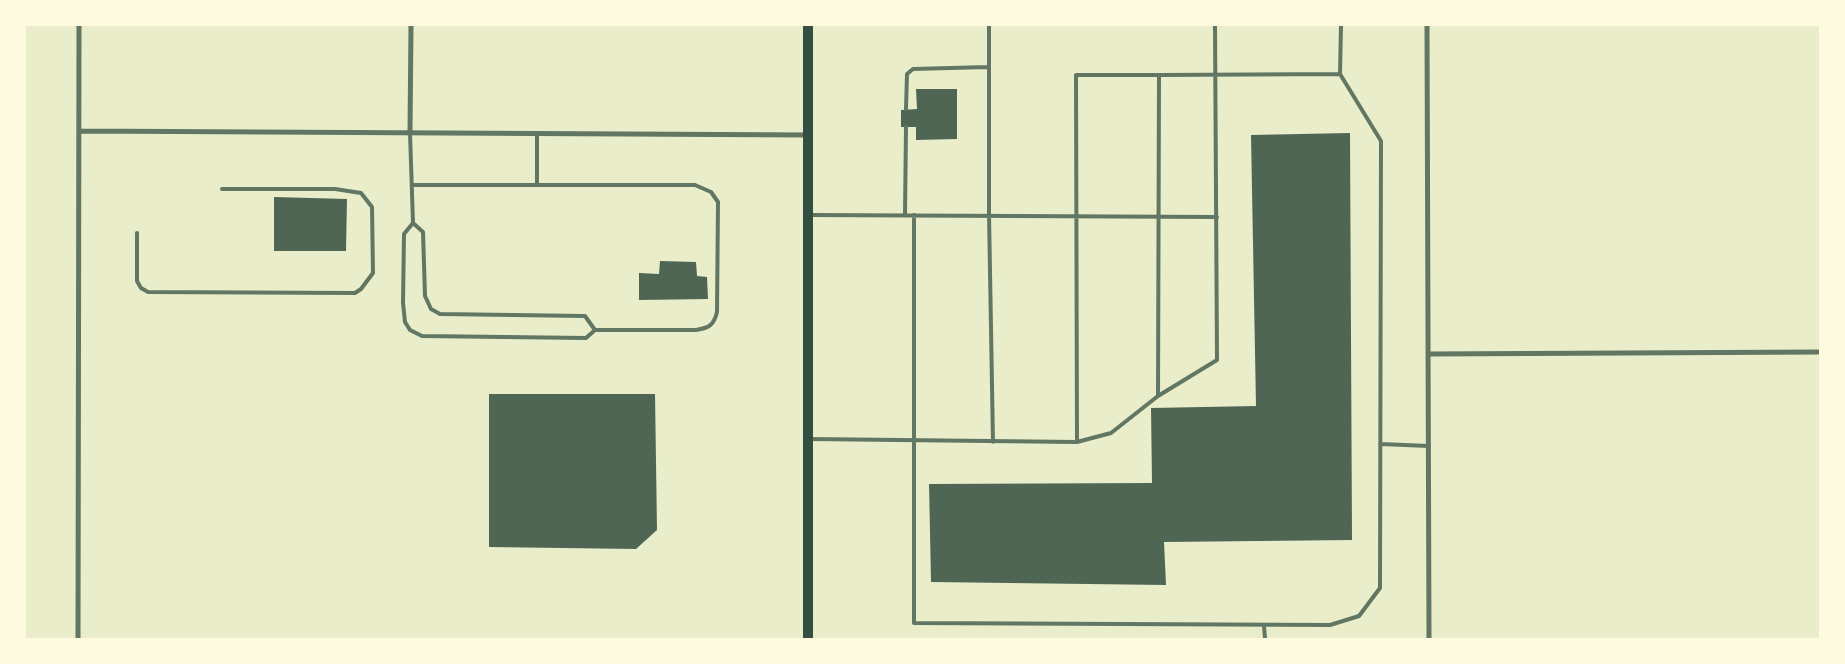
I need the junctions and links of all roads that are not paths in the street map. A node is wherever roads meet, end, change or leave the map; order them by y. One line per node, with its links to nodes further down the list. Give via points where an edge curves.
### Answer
1 (79, 25): 14 (street)
2 (411, 25): 15 (street)
3 (808, 25): 17 (main road)
4 (989, 25): 8 (lane)
5 (1215, 25): 11 (lane)
6 (1341, 25): 9 (lane)
7 (1427, 25): 32 (street)
8 (988, 67): 12 (lane, via 913,69 907,74); 21 (lane)
9 (1340, 74): 11 (lane); 38 (lane, via 1381,141)
10 (1159, 76): 11 (lane); 22 (lane, via 1076,76); 26 (lane)
11 (1215, 76): 27 (lane)
12 (906, 110)
13 (906, 127): 24 (lane)
14 (80, 131): 15 (street); 41 (street)
15 (410, 133): 16 (street); 18 (lane)
16 (537, 133): 17 (street); 19 (lane)
17 (809, 135): 23 (main road)
18 (412, 185): 19 (lane); 28 (lane)
19 (537, 185): 30 (lane, via 695,185 711,192 718,202 717,312 714,322 706,329 696,330)
20 (222, 188): 29 (lane, via 361,193 372,207 373,273 355,293 148,292 137,281)
21 (989, 214): 22 (lane); 25 (lane); 36 (lane)
22 (1077, 214): 26 (lane); 37 (lane)
23 (810, 215): 24 (lane); 34 (main road)
24 (905, 215): 25 (lane)
25 (914, 215): 35 (lane)
26 (1158, 216): 27 (lane); 33 (lane)
27 (1217, 217): 33 (lane, via 1218,360)
28 (413, 223): 30 (lane, via 423,232 425,296 431,309 440,314 586,316); 30 (lane, via 404,234 403,302 405,322 410,330 422,336 586,338)
29 (137, 233)
30 (595, 330)
31 (1820, 352): 32 (street)
32 (1429, 354): 39 (street)
33 (1158, 396): 37 (lane, via 1110,433)
34 (810, 440): 35 (lane); 42 (main road)
35 (914, 440): 36 (lane); 40 (lane, via 914,623)
36 (993, 442): 37 (lane)
37 (1077, 442)
38 (1380, 444): 39 (lane); 40 (lane, via 1380,588 1359,616 1330,625)
39 (1429, 446): 44 (street)
40 (1264, 626): 43 (lane)
41 (78, 639)
42 (808, 639)
43 (1265, 639)
44 (1429, 639)

